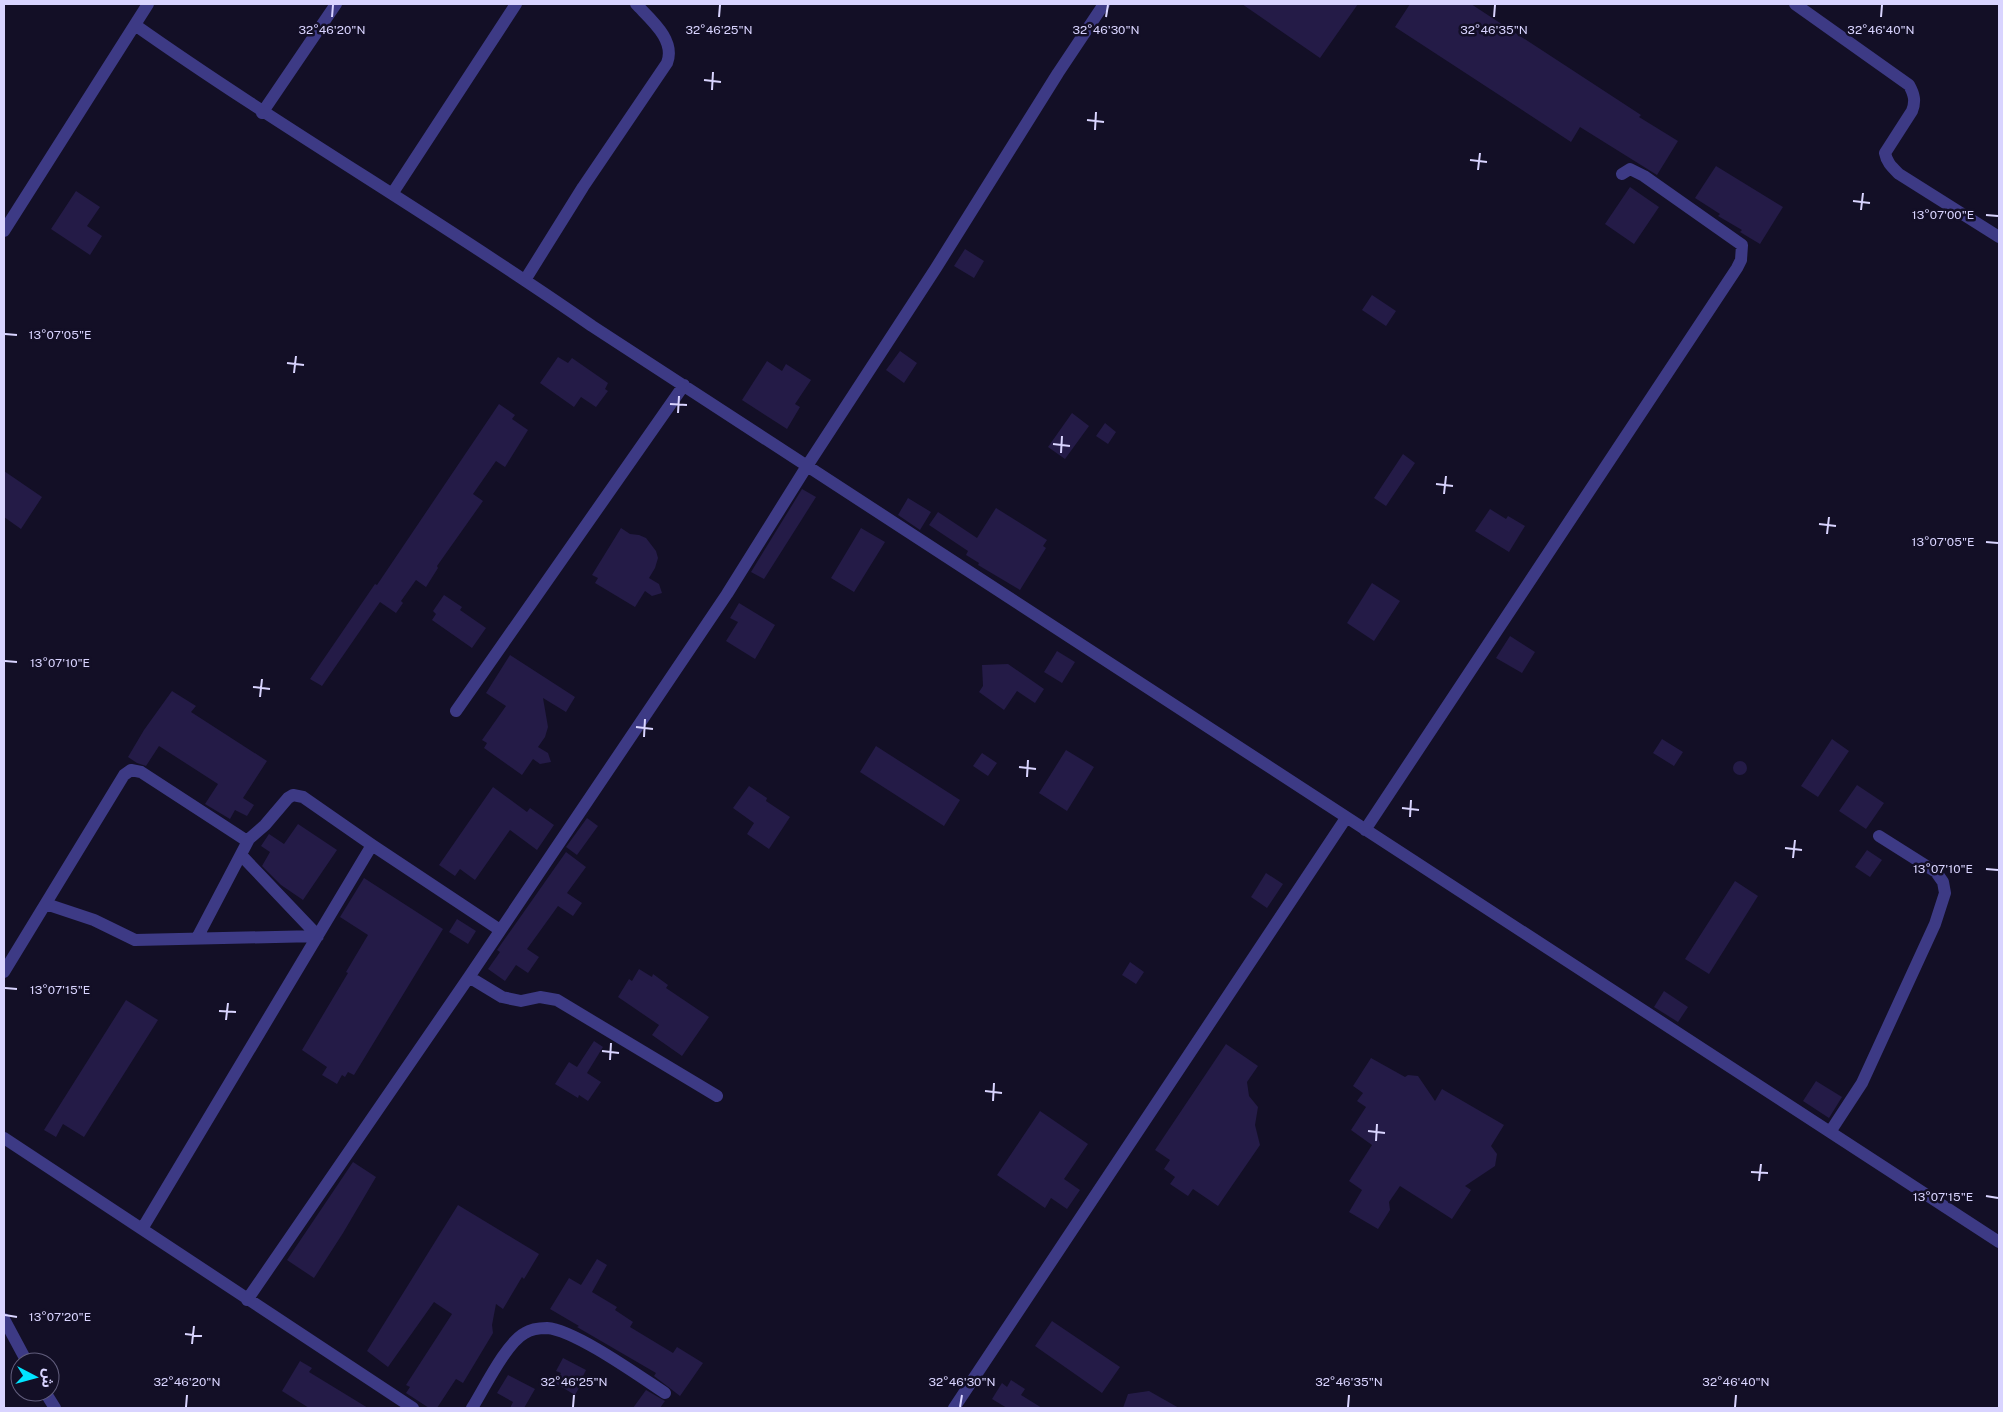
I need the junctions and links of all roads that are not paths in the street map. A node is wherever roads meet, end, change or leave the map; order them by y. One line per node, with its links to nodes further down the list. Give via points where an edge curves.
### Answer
1 (148, 4): 7 (street)
2 (336, 4): 8 (street)
3 (516, 4): 10 (street)
4 (636, 4): 13 (street, via 668,41 670,56)
5 (1104, 4): 15 (street)
6 (1795, 4): 12 (street, via 1909,85 1914,105 1885,153 1890,166)
7 (135, 25): 8 (street); 11 (street)
8 (262, 112): 10 (street)
9 (1622, 174): 18 (street, via 1630,169 1644,176 1742,245 1741,260)
10 (392, 194): 13 (street)
11 (4, 231)
12 (1999, 237)
13 (525, 280): 14 (street)
14 (684, 385): 15 (street); 16 (street)
15 (807, 466): 17 (street); 24 (street, via 727,594)
16 (456, 710)
17 (1346, 818): 18 (street); 40 (street)
18 (1365, 830): 30 (street)
19 (1879, 836): 30 (street, via 1936,872 1945,893 1935,924 1862,1083)
20 (249, 839): 21 (street, via 265,826 288,798 298,796); 22 (street); 23 (street, via 141,772 131,770 124,774)
21 (372, 845): 24 (street); 25 (street)
22 (241, 855): 25 (street); 26 (street)
23 (46, 904): 26 (street, via 94,920 135,940); 27 (street)
24 (500, 930): 28 (street)
25 (318, 936): 26 (street); 32 (street)
26 (197, 938)
27 (4, 972)
28 (469, 977): 29 (street, via 502,997 521,1001 540,997 557,1000); 34 (street)
29 (717, 1096)
30 (1830, 1132): 33 (street)
31 (4, 1138): 32 (street)
32 (142, 1230): 34 (street)
33 (1999, 1242)
34 (247, 1300): 38 (street)
35 (4, 1320): 36 (street)
36 (22, 1352)
37 (665, 1393): 39 (street, via 570,1335 549,1328 536,1329 524,1333 512,1344)
38 (413, 1408)
39 (472, 1408)
40 (954, 1408)

